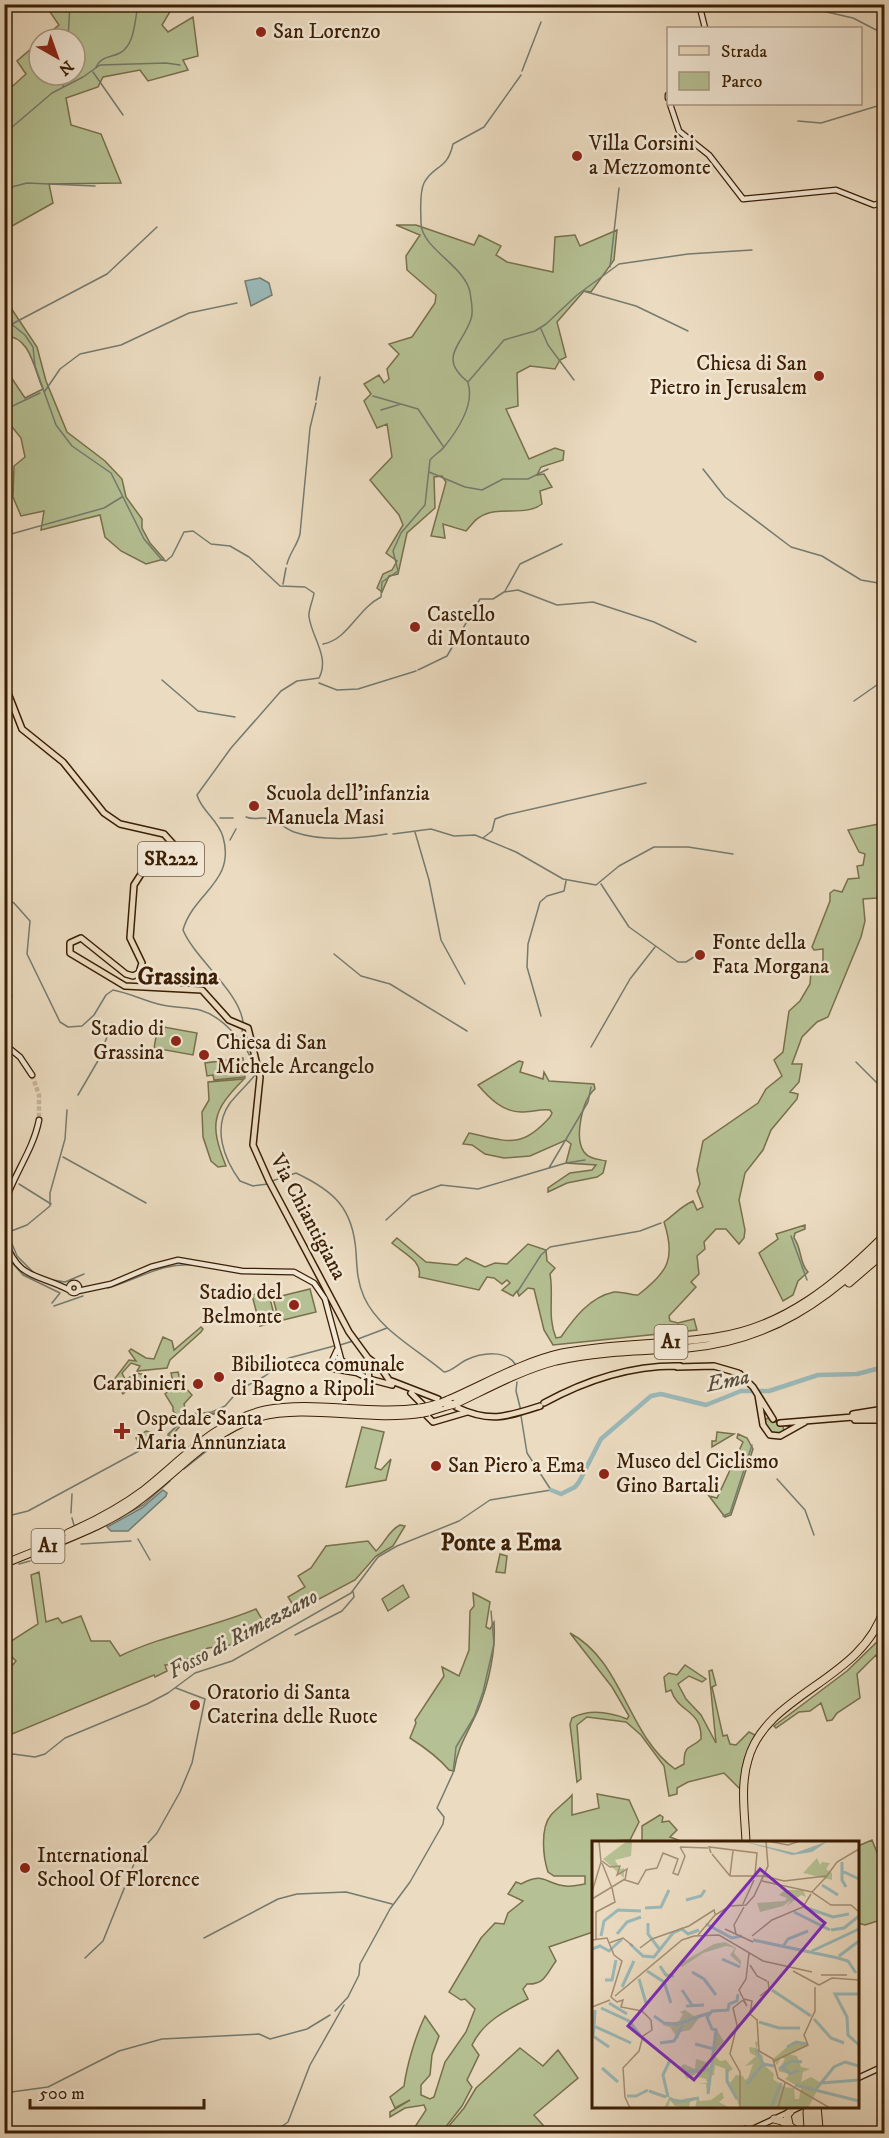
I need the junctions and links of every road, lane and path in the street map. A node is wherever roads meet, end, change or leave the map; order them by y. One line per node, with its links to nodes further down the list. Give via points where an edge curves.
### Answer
1 (699, 4): 2 (main road)
2 (705, 27)
3 (670, 105): 4 (main road, via 677,128 709,155 742,198 836,190 874,205)
4 (885, 202)
5 (4, 683): 20 (main road, Via Chiantigiana / SR222, via 22,729 63,762 104,813 120,825 164,834 174,845 170,860 143,871 134,885 129,937 142,963 139,973 126,974 81,938 71,941 70,953 125,986 202,990 229,1020 244,1026 260,1067 254,1145 267,1177 355,1341)
6 (4, 1044): 7 (main road)
7 (32, 1075)
8 (39, 1120): 9 (main road)
9 (4, 1205)
10 (885, 1234): 21 (highway, A1, via 810,1301 771,1321 716,1337 582,1350 547,1357)
11 (4, 1239): 14 (main road, via 29,1275)
12 (885, 1243): 16 (highway, A1, via 824,1299)
13 (885, 1253): 16 (highway, via 822,1303)
14 (70, 1287): 15 (main road, via 74,1293); 15 (main road, via 75,1283)
15 (78, 1289): 17 (main road, via 111,1284 178,1260 242,1271 294,1272 321,1291 330,1310)
16 (783, 1323): 21 (highway, A1, via 714,1345 600,1354)
17 (337, 1347): 18 (main road); 19 (main road)
18 (333, 1359): 19 (main road); 22 (main road, via 332,1368)
19 (342, 1361): 20 (main road, via 357,1370); 22 (main road)
20 (374, 1368): 23 (main road, via 367,1374); 24 (main road, via 383,1377); 26 (main road, Via Chiantigiana / SR222, via 392,1382)
21 (528, 1368): 26 (highway, A1)
22 (340, 1369): 23 (main road)
23 (369, 1379): 24 (main road)
24 (377, 1382): 27 (main road, via 410,1393)
25 (756, 1391): 28 (main road, Via Chiantigiana / SR222, via 740,1373 710,1365 680,1366 617,1373 513,1416 490,1417); 32 (main road, Via Chiantigiana); 33 (main road)
26 (447, 1403): 27 (highway, A1); 27 (main road, via 427,1398); 28 (main road, Via Chiantigiana / SR222); 30 (main road, via 458,1411)
27 (424, 1409): 30 (main road, Via Chiantigiana / SR222, via 433,1422); 37 (highway, A1, via 376,1417 285,1413 247,1421 207,1444 123,1511 92,1528)
28 (469, 1412): 30 (main road, Via Chiantigiana / SR222)
29 (883, 1412): 31 (highway)
30 (453, 1417)
31 (848, 1417): 34 (main road)
32 (773, 1419): 33 (main road); 35 (main road)
33 (763, 1420): 36 (main road, via 770,1435)
34 (805, 1422): 35 (main road); 36 (main road)
35 (780, 1423): 36 (main road)
36 (785, 1433)
37 (4, 1561)
38 (885, 1609): 40 (highway, via 876,1631 861,1651)
39 (885, 1619): 40 (highway, via 864,1653)
40 (772, 1723): 41 (highway, via 750,1763)
41 (747, 1841)
42 (885, 2068): 43 (main road)
43 (859, 2080)
44 (792, 2108): 45 (main road); 46 (main road); 47 (highway, via 787,2117)
45 (808, 2108): 50 (highway, via 808,2128); 51 (highway)
46 (772, 2119): 47 (highway); 48 (main road); 49 (main road)
47 (790, 2127): 50 (highway)
48 (735, 2133)
49 (742, 2133)
50 (800, 2133)
51 (817, 2133)

